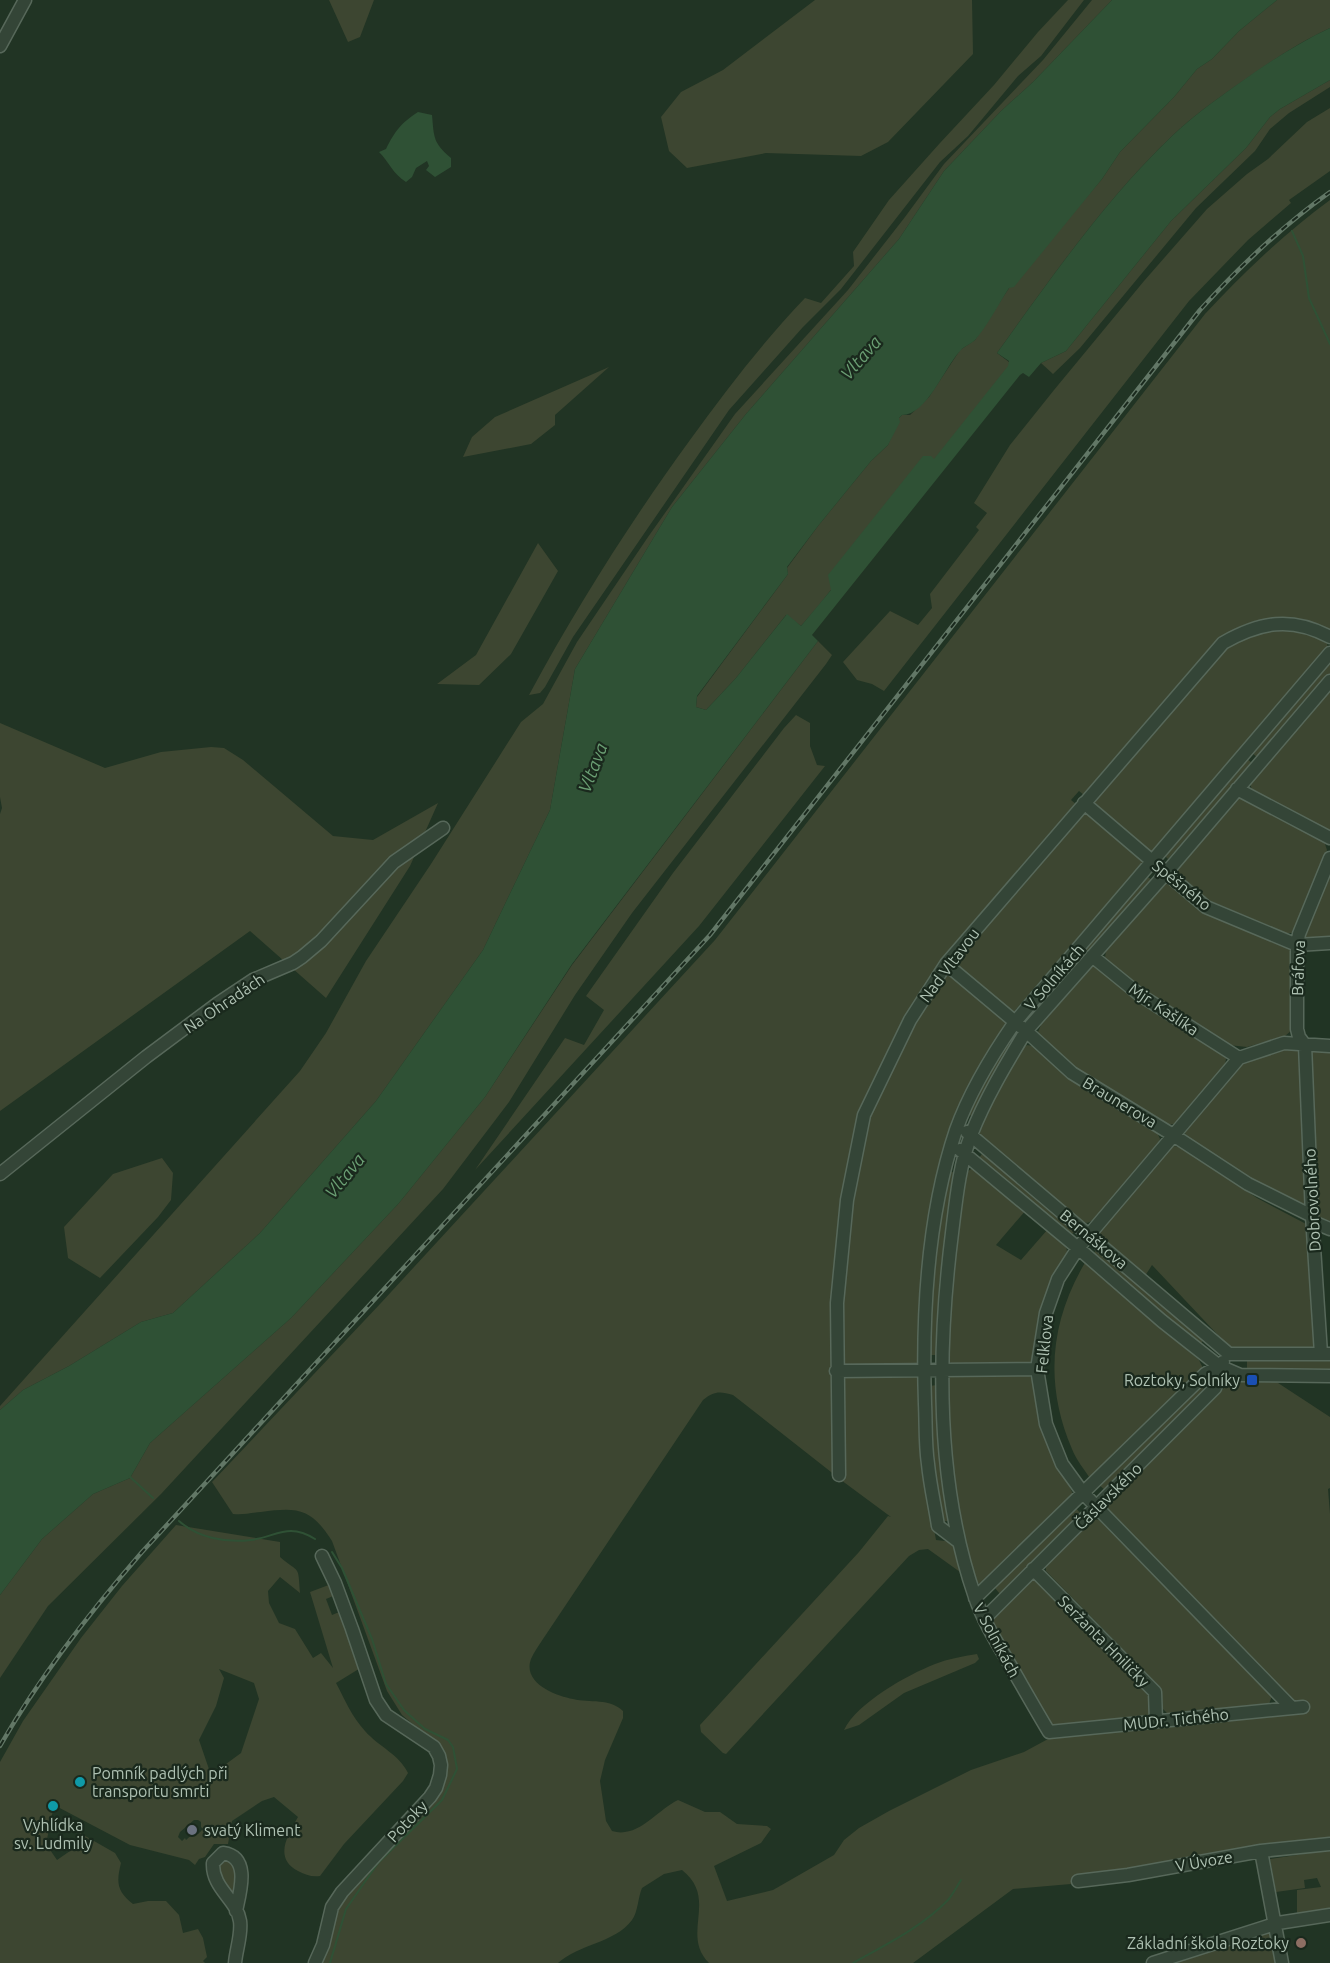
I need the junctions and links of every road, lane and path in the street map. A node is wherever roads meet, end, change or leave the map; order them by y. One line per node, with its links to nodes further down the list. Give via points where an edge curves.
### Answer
1 (25, 0): 2 (street)
2 (0, 46)
3 (1330, 637): 7 (street, Nad Vltavou, via 1297,624 1264,624 1223,643)
4 (1330, 653): 11 (street, V Solníkách)
5 (1330, 681): 6 (street, V Solníkách)
6 (1237, 789): 9 (street); 12 (street, V Solníkách)
7 (1084, 803): 11 (street, Spěšného); 16 (street, Nad Vltavou)
8 (443, 828): 27 (street, Na Ohradách, via 394,862 302,957 253,980 217,1004)
9 (1330, 838)
10 (1330, 858): 14 (street, Bráfova)
11 (1153, 861): 12 (street, Spěšného); 17 (street, V Solníkách)
12 (1166, 873): 14 (street, Spěšného, via 1206,907); 15 (street, V Solníkách)
13 (1330, 943): 14 (street, Spěšného)
14 (1297, 945): 19 (street, Bráfova, via 1297,1029)
15 (1092, 956): 18 (street, V Solníkách); 21 (street, Mjr. Kašlíka, via 1140,995)
16 (946, 964): 17 (street, Braunerova); 38 (street, Nad Vltavou, via 910,1020 864,1115 847,1200 837,1303)
17 (1015, 1022): 18 (street, Braunerova); 22 (street, V Solníkách, via 994,1052)
18 (1026, 1031): 23 (street, V Solníkách); 24 (street, Braunerova, via 1072,1073)
19 (1305, 1045): 20 (street); 21 (street, via 1284,1043); 28 (street, Dobrovolného)
20 (1330, 1046)
21 (1239, 1058): 24 (street, Felklova)
22 (957, 1127): 23 (street, Bernáškova); 25 (street, V Solníkách)
23 (971, 1135): 26 (street, V Solníkách); 30 (street, Bernáškova)
24 (1173, 1135): 28 (street, Braunerova, via 1248,1184); 30 (street, Felklova)
25 (951, 1146): 26 (street, Bernáškova); 37 (street, V Solníkách, via 931,1252)
26 (965, 1153): 31 (street, Bernáškova); 35 (street, V Solníkách, via 949,1254)
27 (0, 1174)
28 (1313, 1219): 29 (street, Braunerova); 33 (street, Dobrovolného)
29 (1330, 1229)
30 (1089, 1234): 31 (street, Felklova); 32 (street, Bernáškova)
31 (1078, 1248): 34 (street, Bernáškova); 36 (street, Felklova, via 1058,1280 1046,1313)
32 (1229, 1354): 33 (street); 34 (street, Čáslavského)
33 (1326, 1354)
34 (1220, 1366): 39 (street, Bernáškova, via 1240,1375); 41 (street, Čáslavského, via 1205,1374); 42 (street, Čáslavského, via 1215,1389)
35 (942, 1369): 36 (street); 37 (street); 43 (street, V Solníkách, via 945,1460)
36 (1037, 1369): 41 (street, Felklova, via 1046,1424 1062,1464)
37 (924, 1370): 38 (street); 43 (street, V Solníkách, via 928,1462 938,1526)
38 (836, 1371): 40 (street, Nad Vltavou)
39 (1330, 1376)
40 (839, 1475)
41 (1083, 1493): 42 (street, Felklova); 46 (street, Čáslavského)
42 (1097, 1508): 45 (street, Čáslavského); 48 (street, Felklova)
43 (959, 1542): 46 (street, V Solníkách)
44 (322, 1556): 58 (street, Potoky, via 336,1583 376,1700 386,1715 434,1747 441,1765 430,1797 332,1907)
45 (1033, 1569): 47 (street, Čáslavského); 49 (street, Seržanta Hniličky, via 1155,1692)
46 (975, 1598): 47 (street, V Solníkách)
47 (984, 1619): 50 (street, V Solníkách)
48 (1297, 1707): 49 (street, MUDr. Tichého)
49 (1156, 1721): 50 (street, MUDr. Tichého)
50 (1049, 1732)
51 (1330, 1844): 52 (street, V Úvoze)
52 (1262, 1851): 53 (street, V Úvoze); 56 (street)
53 (1078, 1881)
54 (236, 1911): 57 (street, via 240,1923)
55 (1330, 1915): 56 (street)
56 (1274, 1924): 59 (street); 60 (street)
57 (235, 1963)
58 (315, 1963)
59 (1153, 1963)
60 (1282, 1963)

